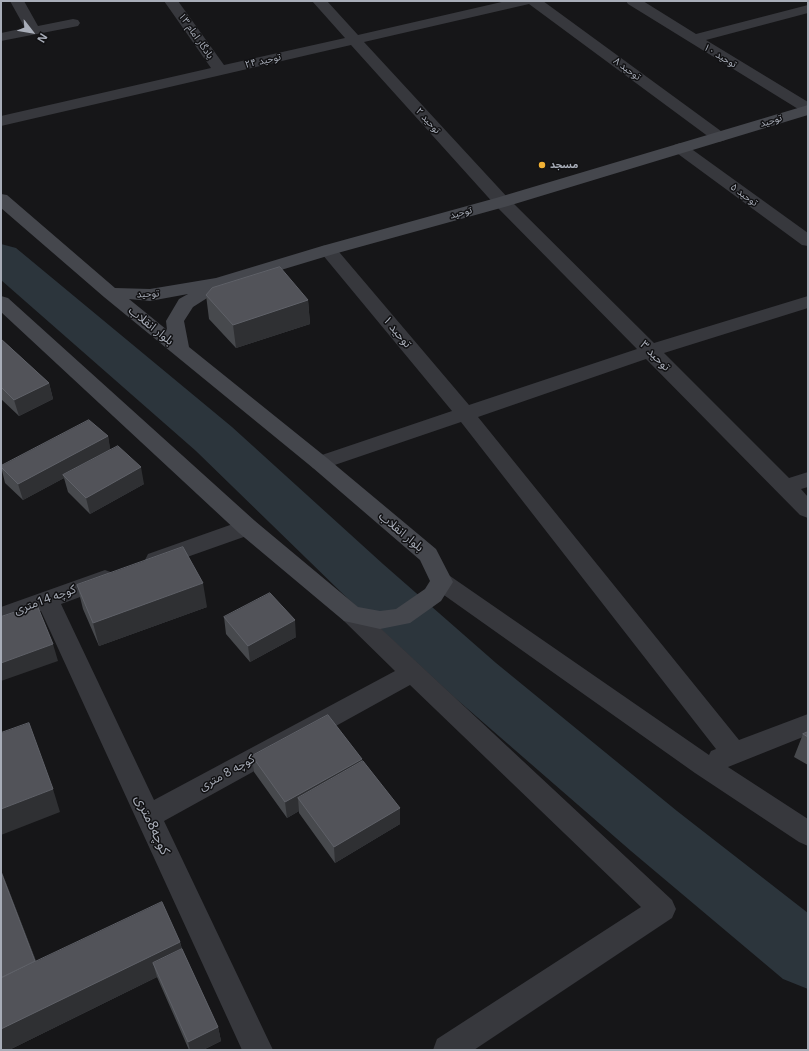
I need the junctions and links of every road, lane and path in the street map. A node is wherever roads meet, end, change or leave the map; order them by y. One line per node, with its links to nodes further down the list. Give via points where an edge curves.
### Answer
1 (17, 1): 10 (street)
2 (171, 1): 14 (street, یادگار امام ۱۳)
3 (319, 1): 13 (street, توحید ۲)
4 (524, 1): 7 (street, توحید ۲۴)
5 (534, 1): 17 (street, توحید ۸)
6 (633, 1): 12 (street, توحید ۱۰)
7 (481, 6): 13 (street, توحید ۲۴)
8 (808, 9): 12 (street)
9 (74, 23): 10 (street)
10 (34, 31): 11 (street)
11 (1, 37)
12 (693, 39): 15 (street, توحید ۱۰)
13 (353, 40): 14 (street, توحید ۲۴); 20 (street, توحید ۲)
14 (220, 70): 16 (street, توحید ۲۴)
15 (808, 109): 17 (main road, توحید)
16 (1, 120)
17 (719, 136): 18 (main road, توحید)
18 (680, 148): 20 (main road, توحید); 21 (street, توحید ۵)
19 (1, 199): 24 (main road, بلوار انقلاب)
20 (502, 202): 22 (main road, توحید); 28 (street, توحید ۳)
21 (808, 241)
22 (328, 250): 23 (main road, توحید); 29 (street, توحید ۱)
23 (219, 283): 24 (main road, توحید, via 150,295); 27 (main road, via 186,303 175,320)
24 (110, 293): 27 (main road, بلوار انقلاب)
25 (1, 302): 34 (main road)
26 (808, 302): 28 (street)
27 (180, 350): 30 (main road, بلوار انقلاب)
28 (650, 351): 29 (street); 32 (street, توحید ۳)
29 (465, 414): 30 (street); 41 (street, توحید ۱)
30 (320, 463): 35 (main road, بلوار انقلاب, via 428,555)
31 (808, 479): 32 (street)
32 (785, 487): 33 (street, توحید ۳)
33 (808, 510)
34 (247, 527): 36 (street, کوچه 14متری); 37 (main road)
35 (437, 589): 37 (main road, via 402,617 380,620); 42 (street)
36 (48, 600): 38 (street, کوچه 14متری); 43 (street, کوچه8متری)
37 (352, 615): 39 (street)
38 (1, 616)
39 (412, 673): 43 (street, کوچه 8 متری); 46 (street, via 662,909)
40 (808, 724): 41 (street)
41 (734, 753): 42 (street)
42 (704, 765): 44 (street)
43 (149, 816): 45 (street, کوچه8متری)
44 (808, 834)
45 (258, 1050)
46 (448, 1050)

